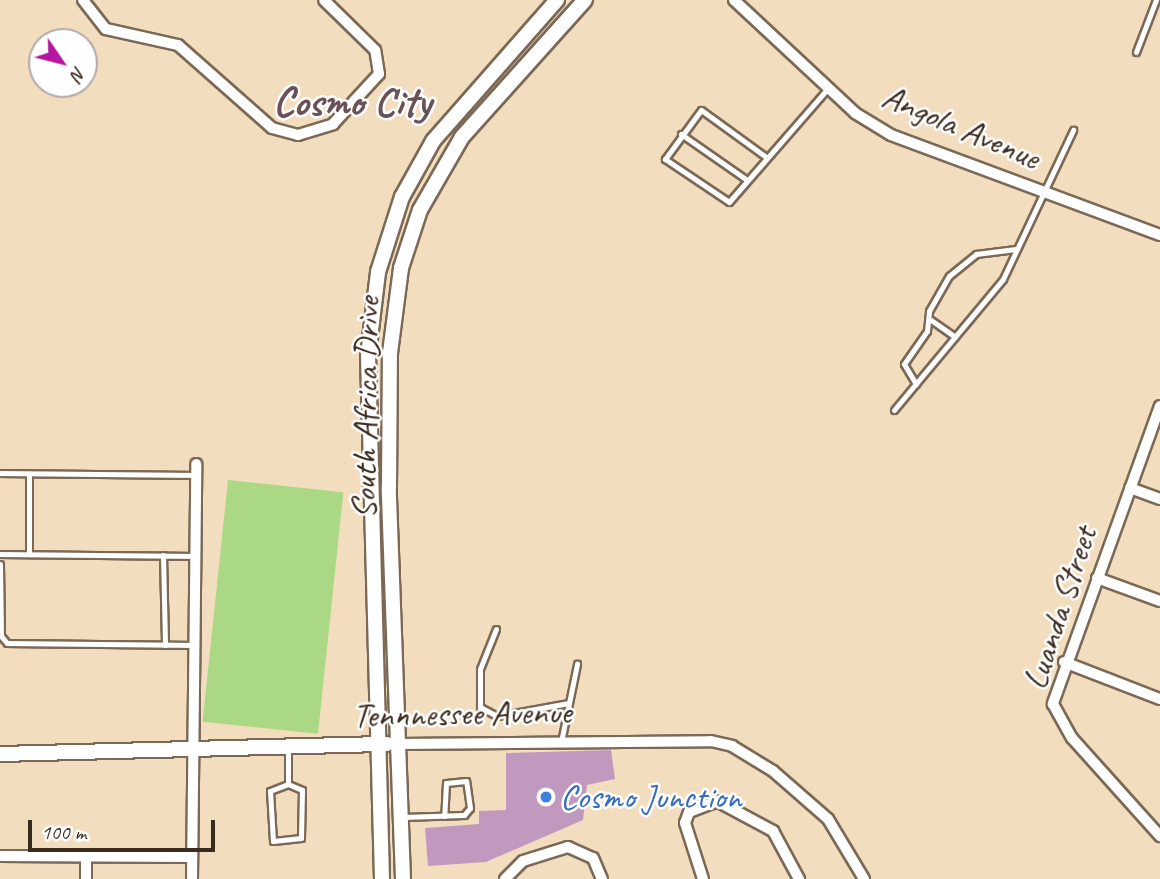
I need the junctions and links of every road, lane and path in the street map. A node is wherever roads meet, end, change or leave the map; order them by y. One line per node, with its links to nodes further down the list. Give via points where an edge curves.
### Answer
1 (83, 0): 2 (street, via 106,29 178,45 272,128 298,135 333,124 375,82 381,66 375,50)
2 (324, 0)
3 (557, 0): 42 (street, South Africa Drive, via 433,141 382,252 368,355)
4 (585, 0): 41 (street, South Africa Drive, via 462,137 420,210 401,268 390,353)
5 (1156, 0): 7 (lane)
6 (740, 2): 8 (street, Angola Avenue)
7 (1136, 52)
8 (828, 88): 11 (lane); 13 (street, Angola Avenue, via 891,135)
9 (1073, 130): 13 (lane)
10 (681, 134): 11 (lane, via 704,110); 12 (lane); 12 (lane, via 665,161 709,194 729,202)
11 (766, 157): 12 (lane)
12 (747, 180)
13 (1043, 192): 14 (street, Angola Avenue); 15 (lane)
14 (1160, 235)
15 (1016, 248): 16 (lane, via 962,260 935,299); 17 (lane, via 1003,279)
16 (931, 320): 17 (lane); 18 (lane, via 902,369)
17 (955, 337): 18 (lane)
18 (916, 384): 20 (lane)
19 (1160, 406): 24 (street, Luanda Street)
20 (894, 410)
21 (196, 469): 23 (lane); 29 (street)
22 (0, 473): 23 (lane)
23 (29, 475): 27 (lane)
24 (1130, 488): 25 (street); 31 (street, Luanda Street)
25 (1160, 499)
26 (0, 554): 27 (lane)
27 (29, 554): 28 (lane)
28 (163, 555): 29 (lane); 34 (lane)
29 (196, 555): 35 (street)
30 (0, 564): 34 (lane, via 1,636 7,643)
31 (1097, 578): 32 (street); 36 (street, Luanda Street)
32 (1160, 601)
33 (496, 629): 39 (lane, via 480,669 480,706 497,716)
34 (165, 645): 35 (lane)
35 (195, 645): 45 (street)
36 (1064, 662): 38 (street); 49 (street, Luanda Street, via 1055,714)
37 (576, 664): 39 (lane)
38 (1160, 699)
39 (569, 703): 40 (lane)
40 (561, 742): 41 (street, Tennnessee Avenue); 61 (street, Tennnessee Avenue, via 711,741 732,746 773,771 828,819)
41 (398, 744): 42 (street, Tennnessee Avenue); 48 (street, South Africa Drive)
42 (379, 745): 43 (street, Tennnessee Avenue); 55 (street, South Africa Drive)
43 (288, 749): 45 (street, Tennnessee Avenue); 46 (lane)
44 (0, 754): 45 (street, Tennnessee Avenue)
45 (194, 754): 51 (street)
46 (288, 785): 46 (lane, via 302,790 301,838 273,841 270,790)
47 (444, 816): 47 (lane, via 468,813 466,781 446,783); 48 (lane)
48 (401, 817): 56 (street, South Africa Drive)
49 (1160, 836)
50 (0, 856): 52 (street)
51 (192, 857): 52 (street); 54 (street)
52 (86, 858): 53 (street)
53 (86, 879)
54 (192, 879)
55 (382, 879)
56 (403, 879)
57 (505, 879): 58 (street, via 523,861 568,847 593,858)
58 (602, 879)
59 (703, 879): 60 (street, via 685,823 689,812 717,801 773,831)
60 (799, 879)
61 (864, 879)

